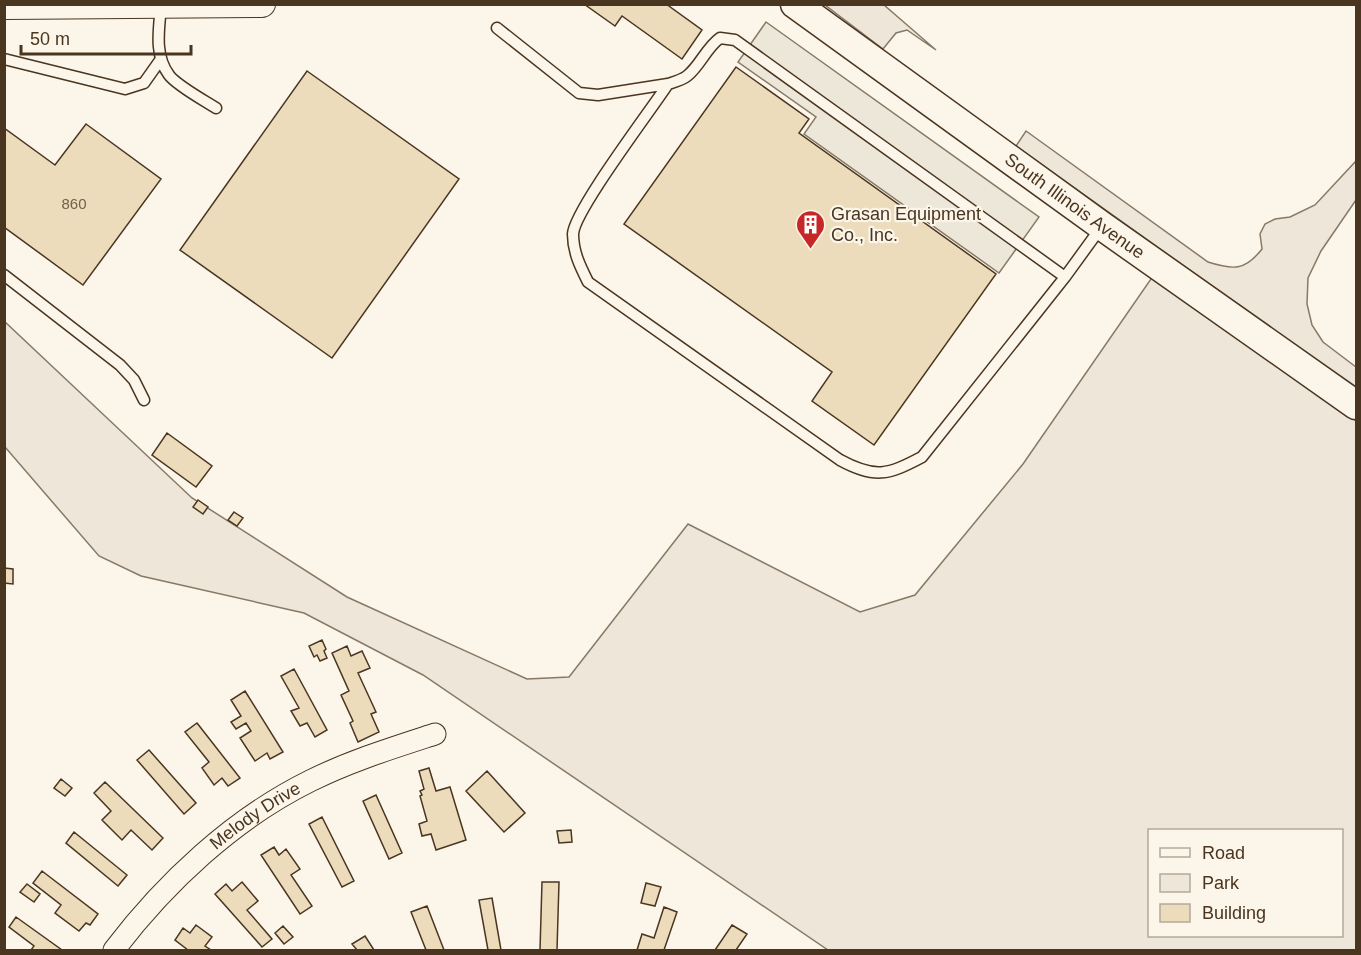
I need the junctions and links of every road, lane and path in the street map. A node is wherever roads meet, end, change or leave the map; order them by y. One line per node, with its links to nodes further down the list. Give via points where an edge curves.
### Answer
1 (262, 4): 4 (street)
2 (795, 4): 10 (main road, South Illinois Avenue)
3 (4, 6): 4 (street)
4 (161, 6): 7 (lane)
5 (497, 28): 8 (lane, via 579,93 598,95)
6 (4, 59): 7 (lane, via 125,89 144,82)
7 (161, 59): 9 (lane, via 170,76)
8 (668, 84): 12 (lane, via 687,76 720,38 735,40); 12 (lane, via 585,204 573,232 576,261 588,282 859,471 880,473 900,469 922,457)
9 (216, 108)
10 (1102, 226): 12 (lane); 14 (main road, South Illinois Avenue)
11 (4, 275): 13 (lane, via 120,365 134,380)
12 (1065, 277)
13 (144, 400)
14 (1356, 405)
15 (435, 734): 16 (street, Melody Drive, via 331,771 251,816 178,877)
16 (114, 951)

